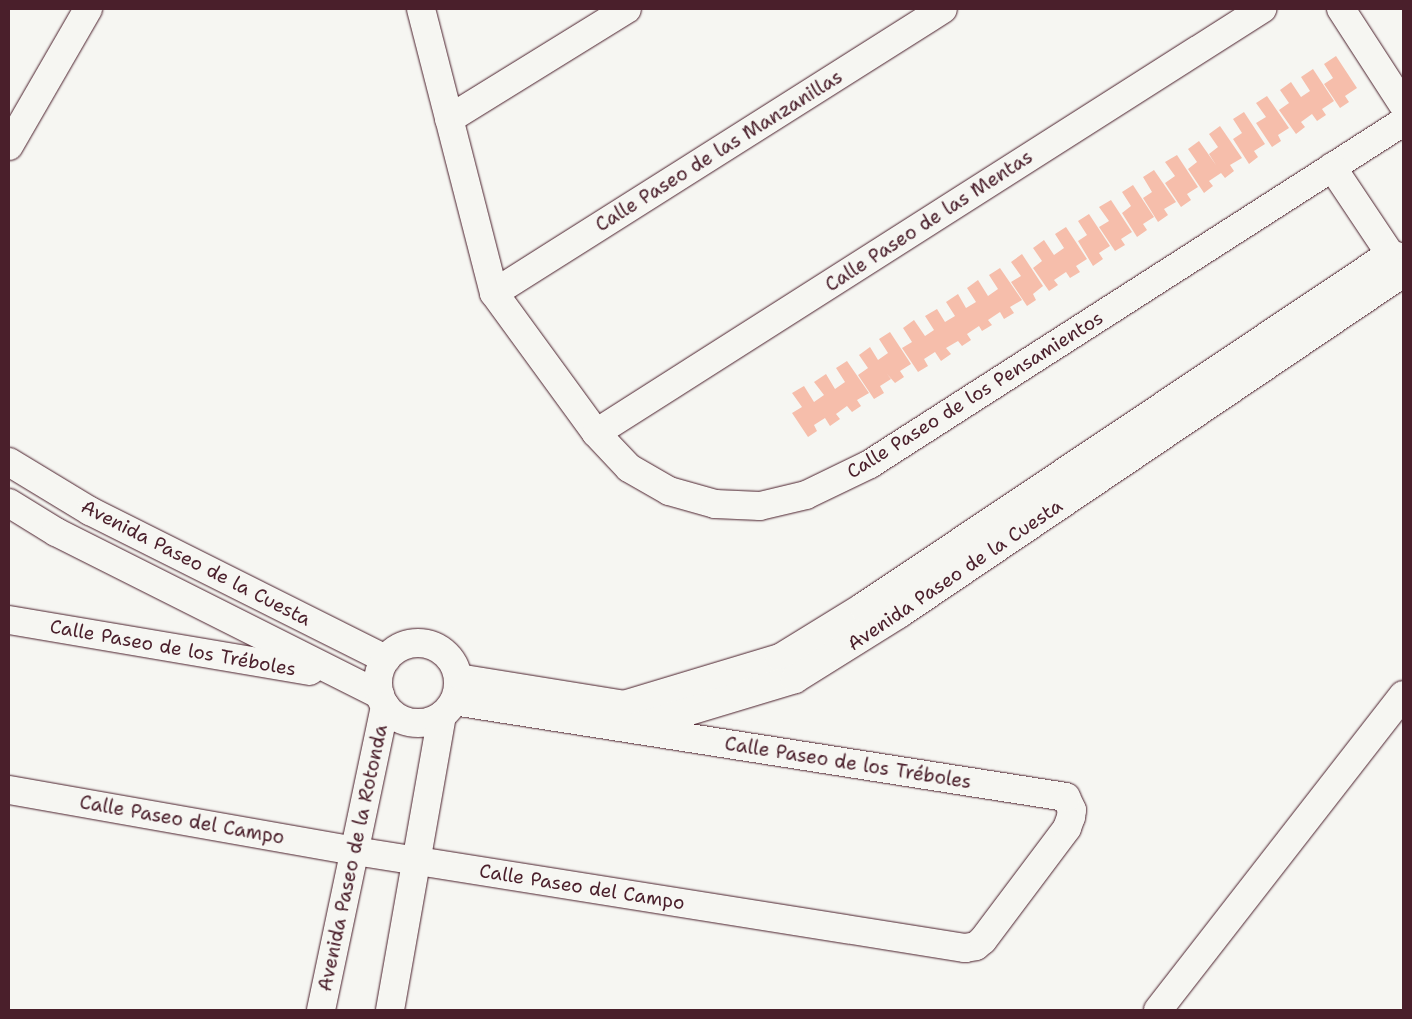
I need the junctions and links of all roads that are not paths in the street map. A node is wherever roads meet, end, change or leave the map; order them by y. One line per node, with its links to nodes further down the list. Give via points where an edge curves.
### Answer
1 (88, 9): 10 (street)
2 (421, 9): 8 (street, Calle Paseo de los Pensamientos)
3 (626, 9): 8 (street)
4 (943, 9): 13 (street, Calle Paseo de las Manzanillas)
5 (1262, 9): 14 (street, Calle Paseo de las Mentas)
6 (1342, 9): 7 (street)
7 (1403, 105)
8 (449, 119): 13 (street, Calle Paseo de los Pensamientos)
9 (1403, 122): 11 (street, Calle Paseo de los Pensamientos)
10 (9, 146)
11 (1332, 167): 12 (street); 14 (street, Calle Paseo de los Pensamientos, via 870,464 806,495 760,506 715,504 669,492 629,468)
12 (1399, 262): 21 (street, Avenida Paseo de la Cuesta, via 780,658 624,705); 23 (street, Avenida Paseo de la Cuesta, via 899,614 795,679)
13 (494, 293): 14 (street, Calle Paseo de los Pensamientos)
14 (596, 433)
15 (9, 462): 18 (street, Avenida Paseo de la Cuesta, via 90,511)
16 (9, 503): 19 (street, Avenida Paseo de la Cuesta, via 56,532)
17 (9, 620): 19 (street, Calle Paseo de los Tréboles)
18 (386, 659): 21 (street, via 404,645 428,644 448,656); 22 (street, via 380,670)
19 (337, 676): 22 (street, Avenida Paseo de la Cuesta)
20 (1403, 695): 30 (street)
21 (451, 698): 22 (street, via 430,722 405,721); 23 (street, Avenida Paseo de la Cuesta); 27 (street)
22 (383, 701): 26 (street, Avenida Paseo de la Rotonda)
23 (630, 729): 25 (street, Calle Paseo de los Tréboles)
24 (9, 790): 26 (street, Calle Paseo del Campo)
25 (1066, 797): 27 (street, Calle Paseo del Campo, via 1072,810 1067,828 983,940 976,946 965,948)
26 (355, 851): 27 (street, Calle Paseo del Campo); 28 (street, Avenida Paseo de la Rotonda)
27 (416, 860): 29 (street)
28 (321, 1010)
29 (390, 1010)
30 (1158, 1010)

